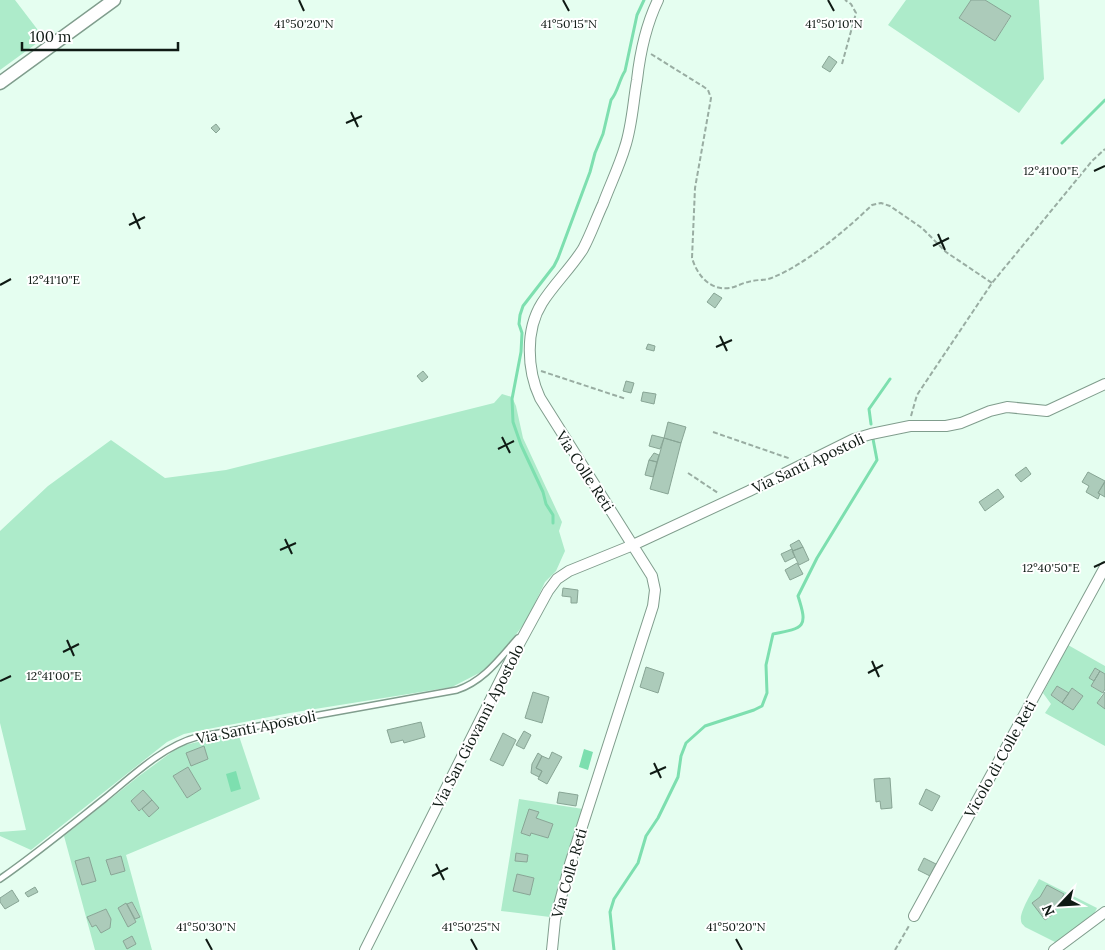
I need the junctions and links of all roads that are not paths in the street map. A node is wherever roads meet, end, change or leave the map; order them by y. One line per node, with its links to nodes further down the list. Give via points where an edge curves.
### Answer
1 (114, 0): 3 (street)
2 (658, 0): 5 (street, Via Colle Reti, via 642,48 630,131 621,160 585,244 542,302 530,343 532,374 543,405)
3 (0, 84)
4 (1105, 384): 5 (street, Via Santi Apostoli, via 1047,411 1007,407 961,423 910,426 854,439)
5 (633, 545): 7 (street, Via San Giovanni Apostolo, via 561,576 548,591); 12 (street, Via Colle Reti, via 653,579 654,601 570,864 555,920)
6 (1105, 567): 10 (street, Vicolo di Colle Reti)
7 (530, 624): 8 (lane, Via Santi Apostoli, via 489,670 475,682 457,690 196,737 180,743 142,768); 11 (street, Via San Giovanni Apostolo)
8 (0, 879)
9 (1105, 912): 13 (street)
10 (914, 916)
11 (365, 950)
12 (552, 950)
13 (1054, 950)

